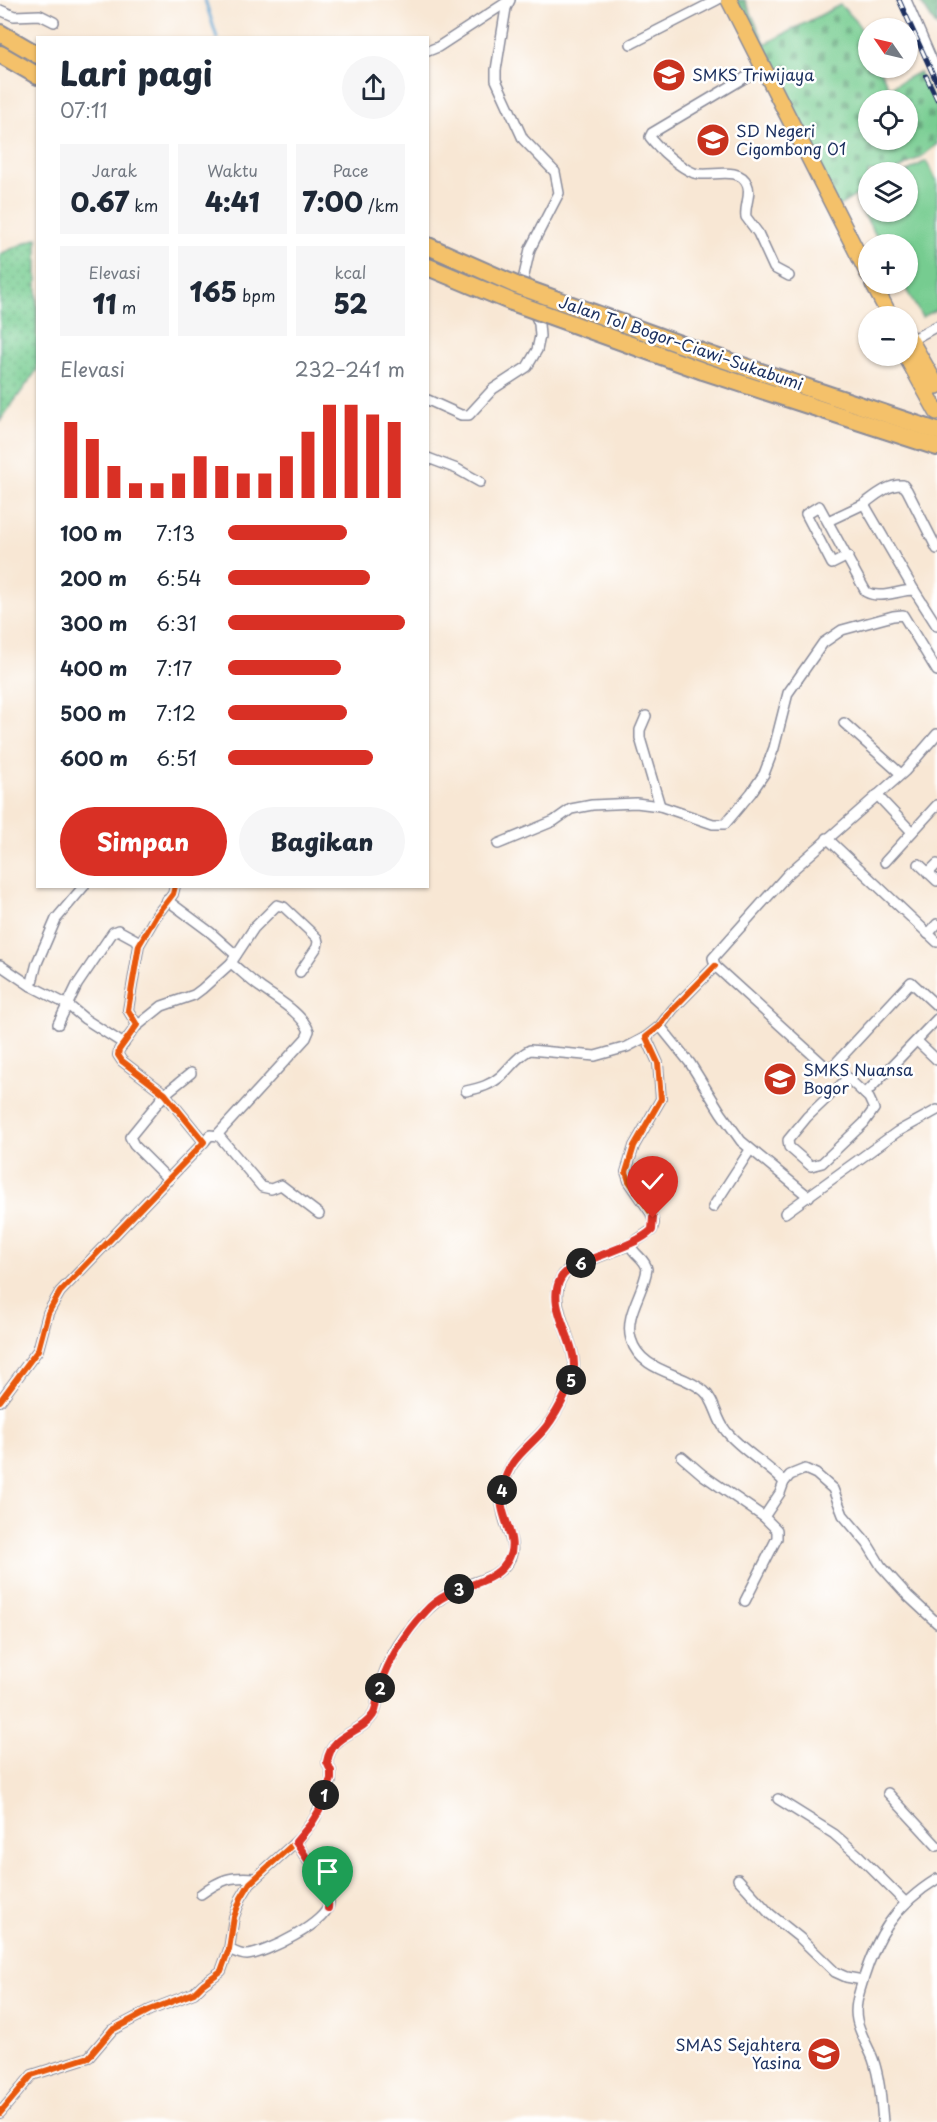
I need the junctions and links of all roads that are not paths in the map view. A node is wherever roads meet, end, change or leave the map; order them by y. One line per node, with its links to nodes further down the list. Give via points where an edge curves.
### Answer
1 (717, 0): 8 (street)
2 (729, 0): 12 (highway)
3 (906, 0): 13 (street)
4 (508, 1): 9 (street); 24 (street, via 496,80 521,136 555,172 560,190 530,249 523,280 539,324 538,345 526,367 493,389 469,415)
5 (0, 10): 6 (street, via 14,16 40,15)
6 (54, 22)
7 (0, 33): 11 (highway)
8 (631, 45)
9 (429, 51)
10 (0, 54): 14 (highway)
11 (36, 54)
12 (763, 67): 16 (highway); 18 (street, via 650,137 695,173 730,174 747,181 746,217 759,233 774,268)
13 (937, 72)
14 (36, 75)
15 (429, 246): 26 (highway, Jalan Tol Bogor–Ciawi–Sukabumi, bridge, via 516,285)
16 (858, 254)
17 (429, 267): 27 (highway, Jalan Tol Bogor–Ciawi–Sukabumi, bridge, via 703,372)
18 (789, 276)
19 (937, 326): 20 (street)
20 (918, 335)
21 (918, 359): 23 (highway)
22 (914, 366): 23 (highway)
23 (932, 389): 25 (highway)
24 (429, 400)
25 (937, 412)
26 (937, 431)
27 (937, 447)
28 (429, 458): 29 (street)
29 (480, 482)
30 (864, 504): 31 (street); 32 (street, via 877,494 903,485); 34 (street)
31 (828, 521): 33 (street); 33 (street, via 819,506 802,516 832,564)
32 (937, 549)
33 (848, 556): 34 (street, via 869,594)
34 (914, 590): 35 (street)
35 (937, 626)
36 (937, 670): 43 (street, via 903,615 836,633 819,648 788,693 764,774 728,822 721,826)
37 (646, 716): 43 (street, via 640,738)
38 (844, 723): 40 (street)
39 (937, 734): 40 (street)
40 (901, 774): 41 (street)
41 (877, 795): 44 (street); 45 (street)
42 (937, 805): 44 (street)
43 (660, 806): 46 (street, via 631,803 580,807)
44 (912, 832): 47 (street)
45 (827, 838): 56 (street); 61 (street, via 788,874 720,949 713,958)
46 (498, 844)
47 (885, 862)
48 (919, 864): 50 (street)
49 (937, 864): 50 (street)
50 (928, 873): 51 (street)
51 (937, 881)
52 (82, 888): 63 (street, via 56,919)
53 (175, 888): 54 (street)
54 (168, 900): 57 (street); 59 (street, via 210,932)
55 (937, 924): 56 (street)
56 (928, 934): 58 (street)
57 (140, 942): 64 (street, via 114,931); 68 (street, via 128,1010)
58 (937, 942)
59 (234, 959): 62 (street, via 254,928 280,905 318,940); 68 (street, via 198,992 162,1006); 81 (street, via 309,1031)
60 (0, 964): 63 (street)
61 (715, 966): 69 (street); 74 (street, via 824,1066)
62 (300, 972)
63 (31, 987): 64 (street)
64 (68, 1005): 67 (street); 72 (street)
65 (937, 1006): 74 (street, via 911,981)
66 (937, 1019): 71 (street)
67 (58, 1024)
68 (137, 1026): 72 (street)
69 (660, 1026): 70 (street); 83 (street)
70 (646, 1037): 77 (street, via 596,1056 530,1050 487,1086); 89 (street, via 658,1063 661,1099 639,1136 626,1172 651,1213 654,1226)
71 (917, 1041): 73 (street); 79 (street)
72 (124, 1044): 78 (street, via 119,1058)
73 (937, 1060)
74 (834, 1065): 76 (street)
75 (191, 1073): 78 (street)
76 (848, 1078): 79 (street); 79 (street, via 790,1136 788,1145 796,1155 811,1166 822,1163 870,1117 873,1105)
77 (466, 1091)
78 (165, 1094): 82 (street); 84 (street, via 130,1137)
79 (866, 1094)
80 (937, 1110): 85 (street, via 897,1132)
81 (218, 1135): 82 (street, via 210,1135); 88 (street, via 262,1187 281,1185)
82 (204, 1142): 84 (street)
83 (750, 1150): 85 (street); 86 (street)
84 (169, 1180): 90 (street, via 60,1292 48,1313 39,1348)
85 (809, 1197): 87 (street)
86 (713, 1207)
87 (785, 1213)
88 (319, 1214)
89 (630, 1245): 92 (street, via 647,1269 631,1321 630,1336 637,1351 655,1367 706,1393 726,1432); 98 (street, via 570,1268 560,1280 558,1306 574,1371 547,1426 517,1455 505,1478 502,1508 513,1543 508,1561 495,1574 439,1600 407,1635 388,1664 374,1714 340,1738 330,1754 327,1762 331,1781 315,1818)
90 (0, 1401)
91 (682, 1456): 93 (street)
92 (784, 1482): 93 (street); 95 (street, via 805,1469 825,1481 837,1496 843,1515 885,1570)
93 (764, 1517): 94 (street, via 778,1534)
94 (745, 1601)
95 (937, 1623)
96 (888, 1793): 99 (street)
97 (778, 1798): 104 (street, via 834,1834)
98 (296, 1842): 100 (street); 105 (street, via 330,1900 324,1915 266,1949 243,1955)
99 (937, 1846)
100 (255, 1878): 103 (street, via 226,1879); 105 (street, via 236,1910)
101 (738, 1879): 106 (street, via 770,1914 836,1972)
102 (937, 1879): 104 (street)
103 (201, 1894)
104 (906, 1903): 106 (street, via 882,1932)
105 (229, 1949): 107 (street, via 221,1971 196,1992 112,2030 85,2058 32,2075)
106 (863, 1980): 108 (street, via 856,2017 877,2074)
107 (0, 2113)
108 (884, 2122)

